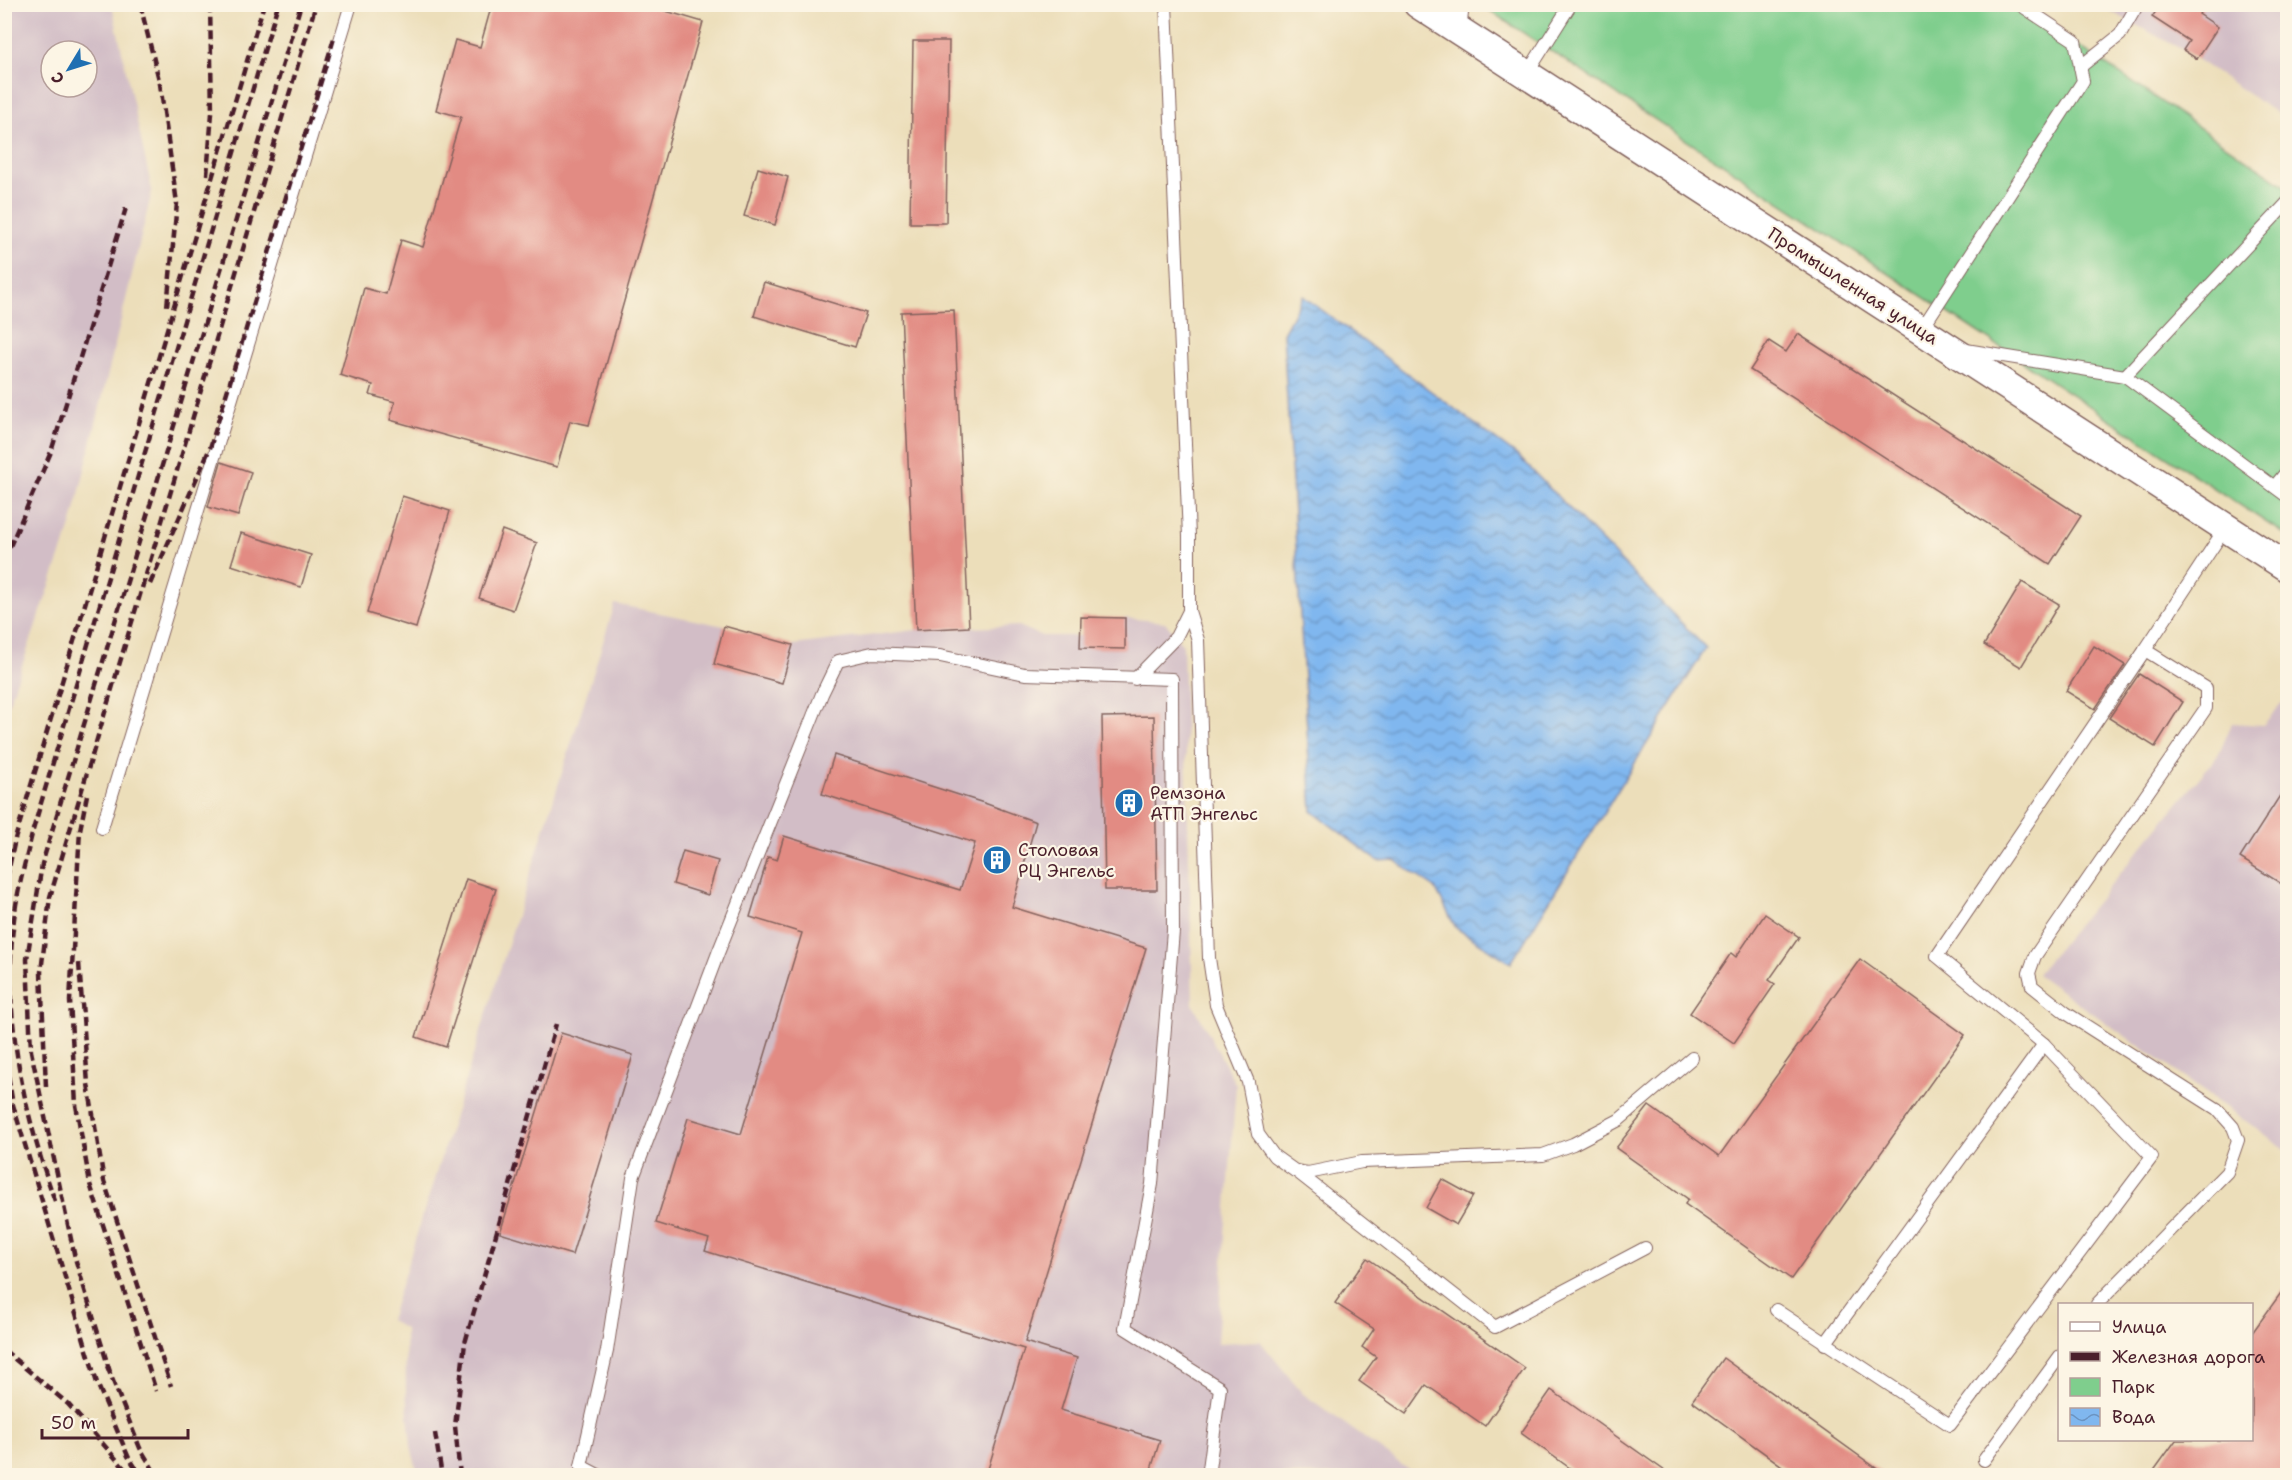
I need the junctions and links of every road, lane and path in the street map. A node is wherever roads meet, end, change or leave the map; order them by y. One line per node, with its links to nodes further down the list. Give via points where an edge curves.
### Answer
1 (351, 4): 22 (lane)
2 (1166, 4): 19 (lane)
3 (1418, 4): 7 (street, Промышленная улица)
4 (1571, 4): 9 (lane)
5 (2019, 4): 8 (lane, via 2075,41)
6 (2138, 4): 8 (lane, via 2120,35)
7 (1462, 18): 9 (street, Промышленная улица)
8 (2080, 67): 11 (lane, via 2083,81)
9 (1526, 75): 11 (street, Промышленная улица)
10 (2288, 202): 13 (lane)
11 (1921, 330): 12 (street, Промышленная улица)
12 (1947, 347): 13 (lane); 17 (street, Промышленная улица)
13 (2125, 376): 15 (lane)
14 (2288, 470): 15 (lane)
15 (2275, 486): 16 (lane)
16 (2288, 497)
17 (2226, 527): 18 (street, Промышленная улица); 20 (lane)
18 (2288, 568)
19 (1190, 611): 21 (lane, via 1176,637); 25 (lane, via 1198,640 1209,958 1216,1005 1248,1082 1258,1134 1274,1156)
20 (2145, 650): 23 (lane, via 1937,956); 27 (lane, via 2206,688 2206,708 2035,956 2029,973 2032,986 2066,1013 2217,1109 2233,1127 2238,1140 2227,1172)
21 (1135, 679): 32 (lane, via 1025,674 940,656 872,653 838,661 718,953 633,1178 607,1351 580,1466); 33 (lane, via 1172,678 1173,931 1152,1184 1125,1328 1220,1388)
22 (102, 828)
23 (2044, 1044): 29 (lane); 29 (lane, via 2152,1157 1950,1425)
24 (1692, 1058): 25 (lane, via 1618,1120 1544,1155 1362,1162 1308,1173)
25 (1295, 1171): 26 (lane, via 1495,1327)
26 (1645, 1248)
27 (2099, 1303)
28 (1776, 1310): 29 (lane)
29 (1825, 1344)
30 (2058, 1359): 31 (lane)
31 (1984, 1460)
32 (600, 1476)
33 (1208, 1476)

